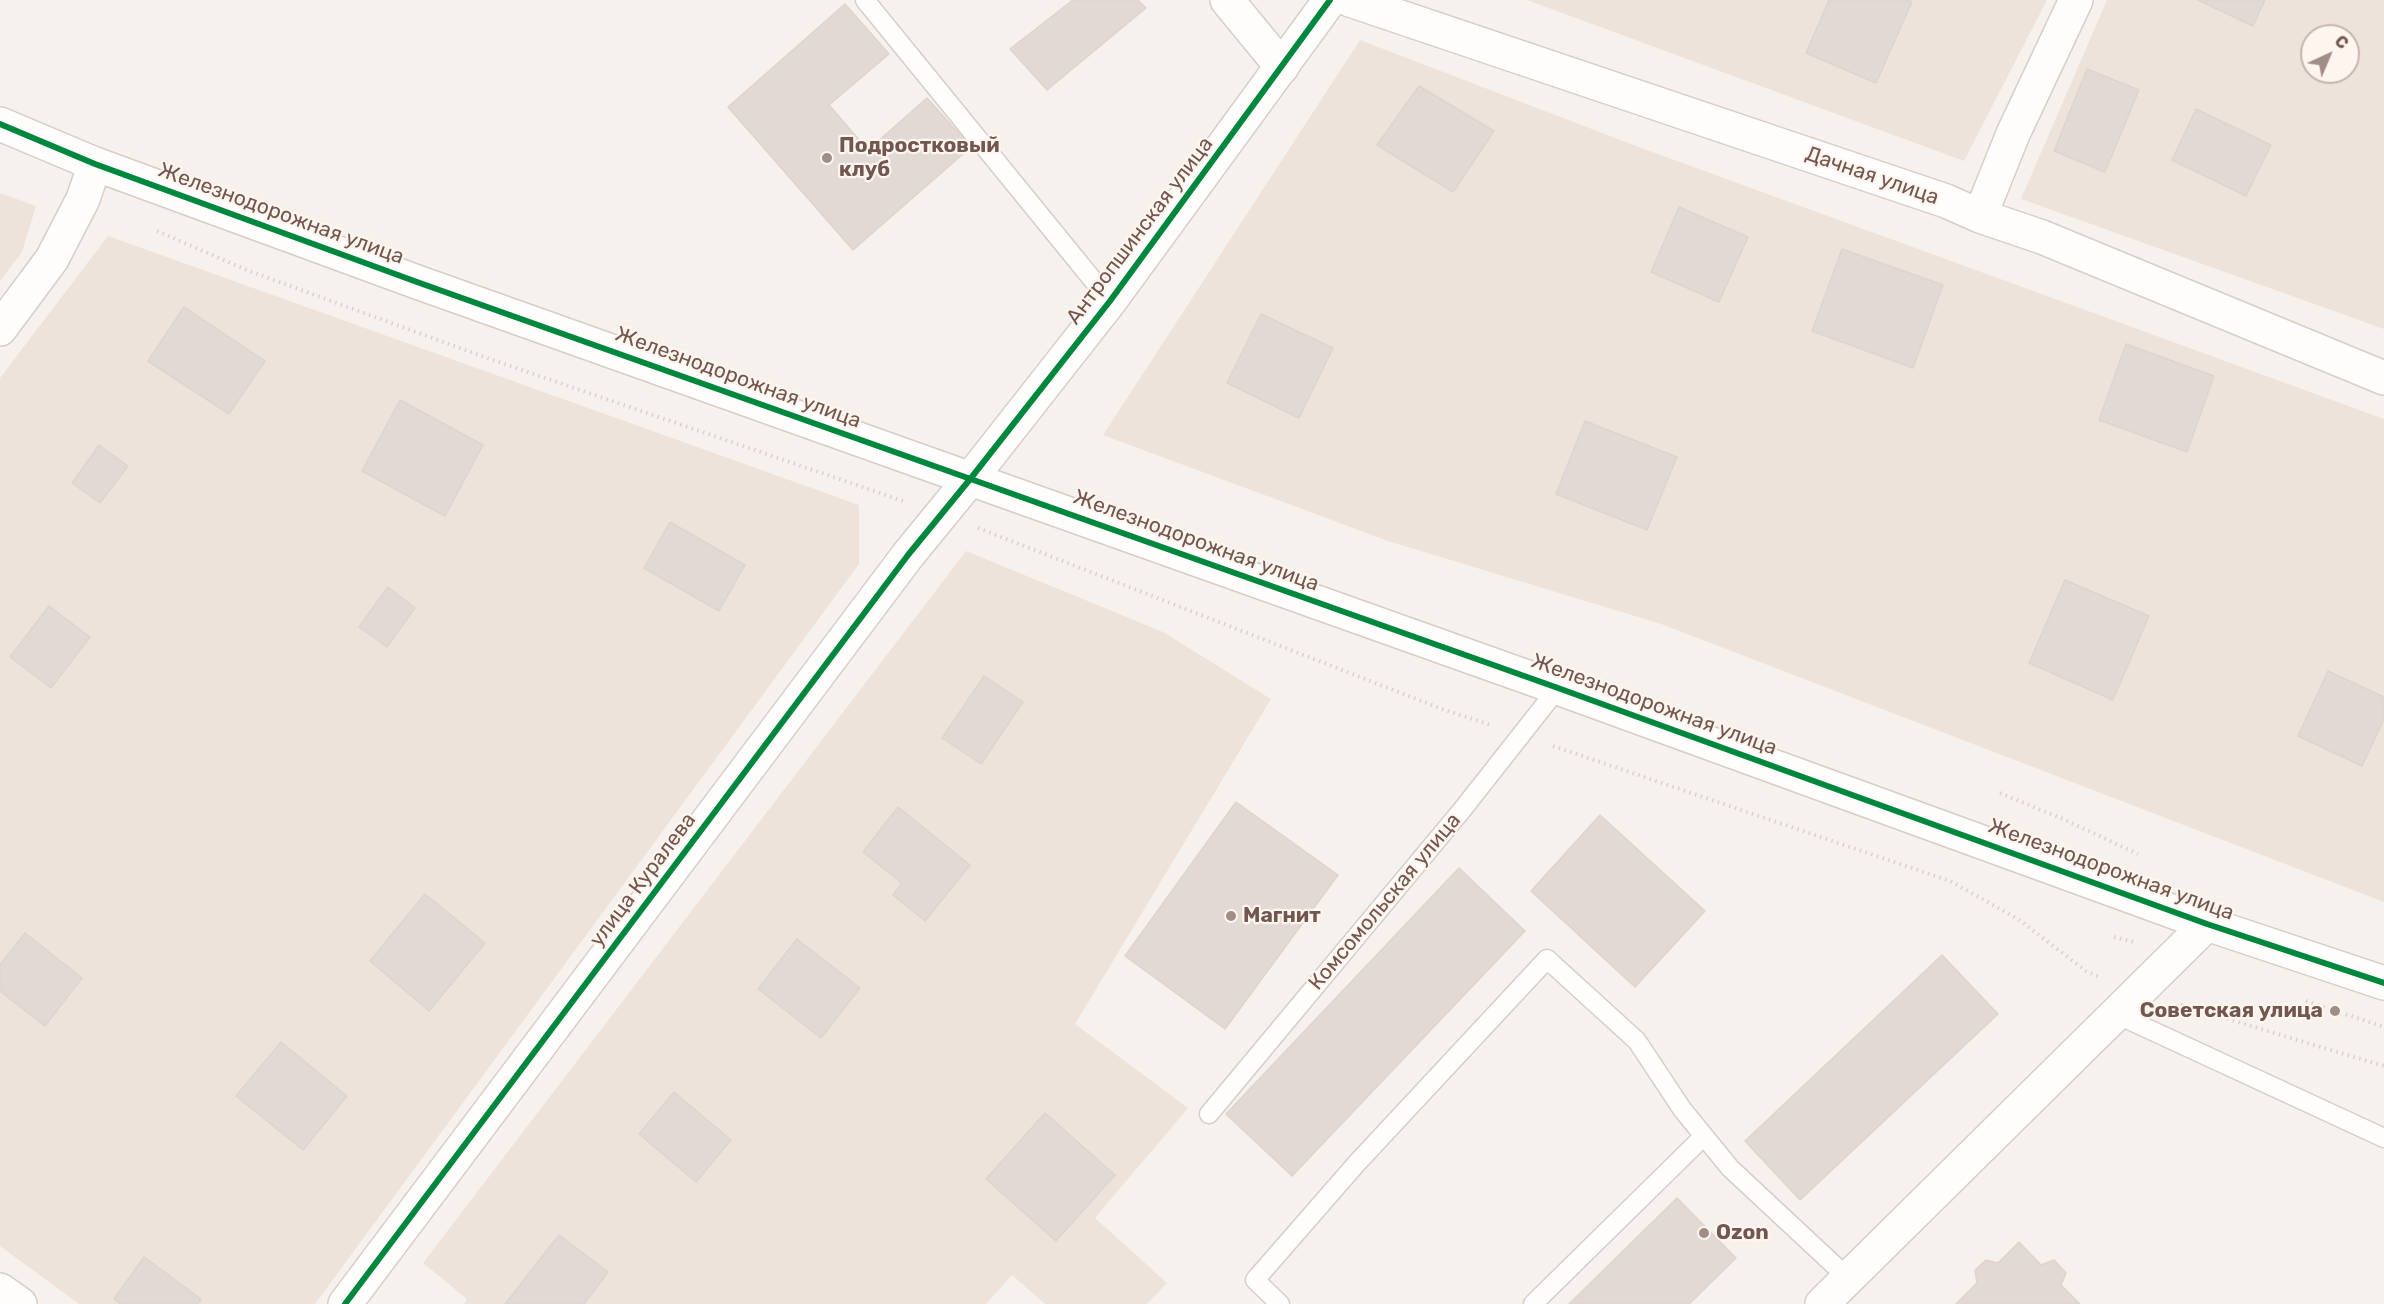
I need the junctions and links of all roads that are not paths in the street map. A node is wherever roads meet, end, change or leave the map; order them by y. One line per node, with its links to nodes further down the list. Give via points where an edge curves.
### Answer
1 (865, 0): 10 (lane)
2 (1227, 0): 6 (street)
3 (1330, 0): 6 (street, Антропшинская улица)
4 (1350, 0): 9 (street, Дачная улица, via 1946,201)
5 (2076, 0): 9 (street, via 2013,134)
6 (1282, 67): 10 (street, Антропшинская улица)
7 (0, 124): 8 (street, Железнодорожная улица)
8 (95, 164): 11 (street, via 83,199 52,259); 13 (street, Железнодорожная улица)
9 (1980, 216): 12 (street, Дачная улица, via 2042,237)
10 (1110, 301): 13 (street, Антропшинская улица)
11 (0, 329)
12 (2384, 378)
13 (971, 478): 14 (street, Железнодорожная улица); 24 (street, улица Куралева, via 908,555)
14 (1558, 688): 15 (street, Железнодорожная улица); 18 (lane, Комсомольская улица, via 1462,810)
15 (2208, 924): 16 (street, Железнодорожная улица); 17 (street)
16 (2384, 983)
17 (2127, 1002): 20 (lane); 21 (street)
18 (1209, 1114)
19 (1704, 1136): 21 (lane, via 1730,1168); 25 (lane, via 1637,1041 1546,958 1255,1280); 26 (lane)
20 (2384, 1138)
21 (1848, 1278): 27 (street)
22 (0, 1290): 23 (street)
23 (20, 1304)
24 (345, 1304)
25 (1280, 1304)
26 (1533, 1304)
27 (1822, 1304)

